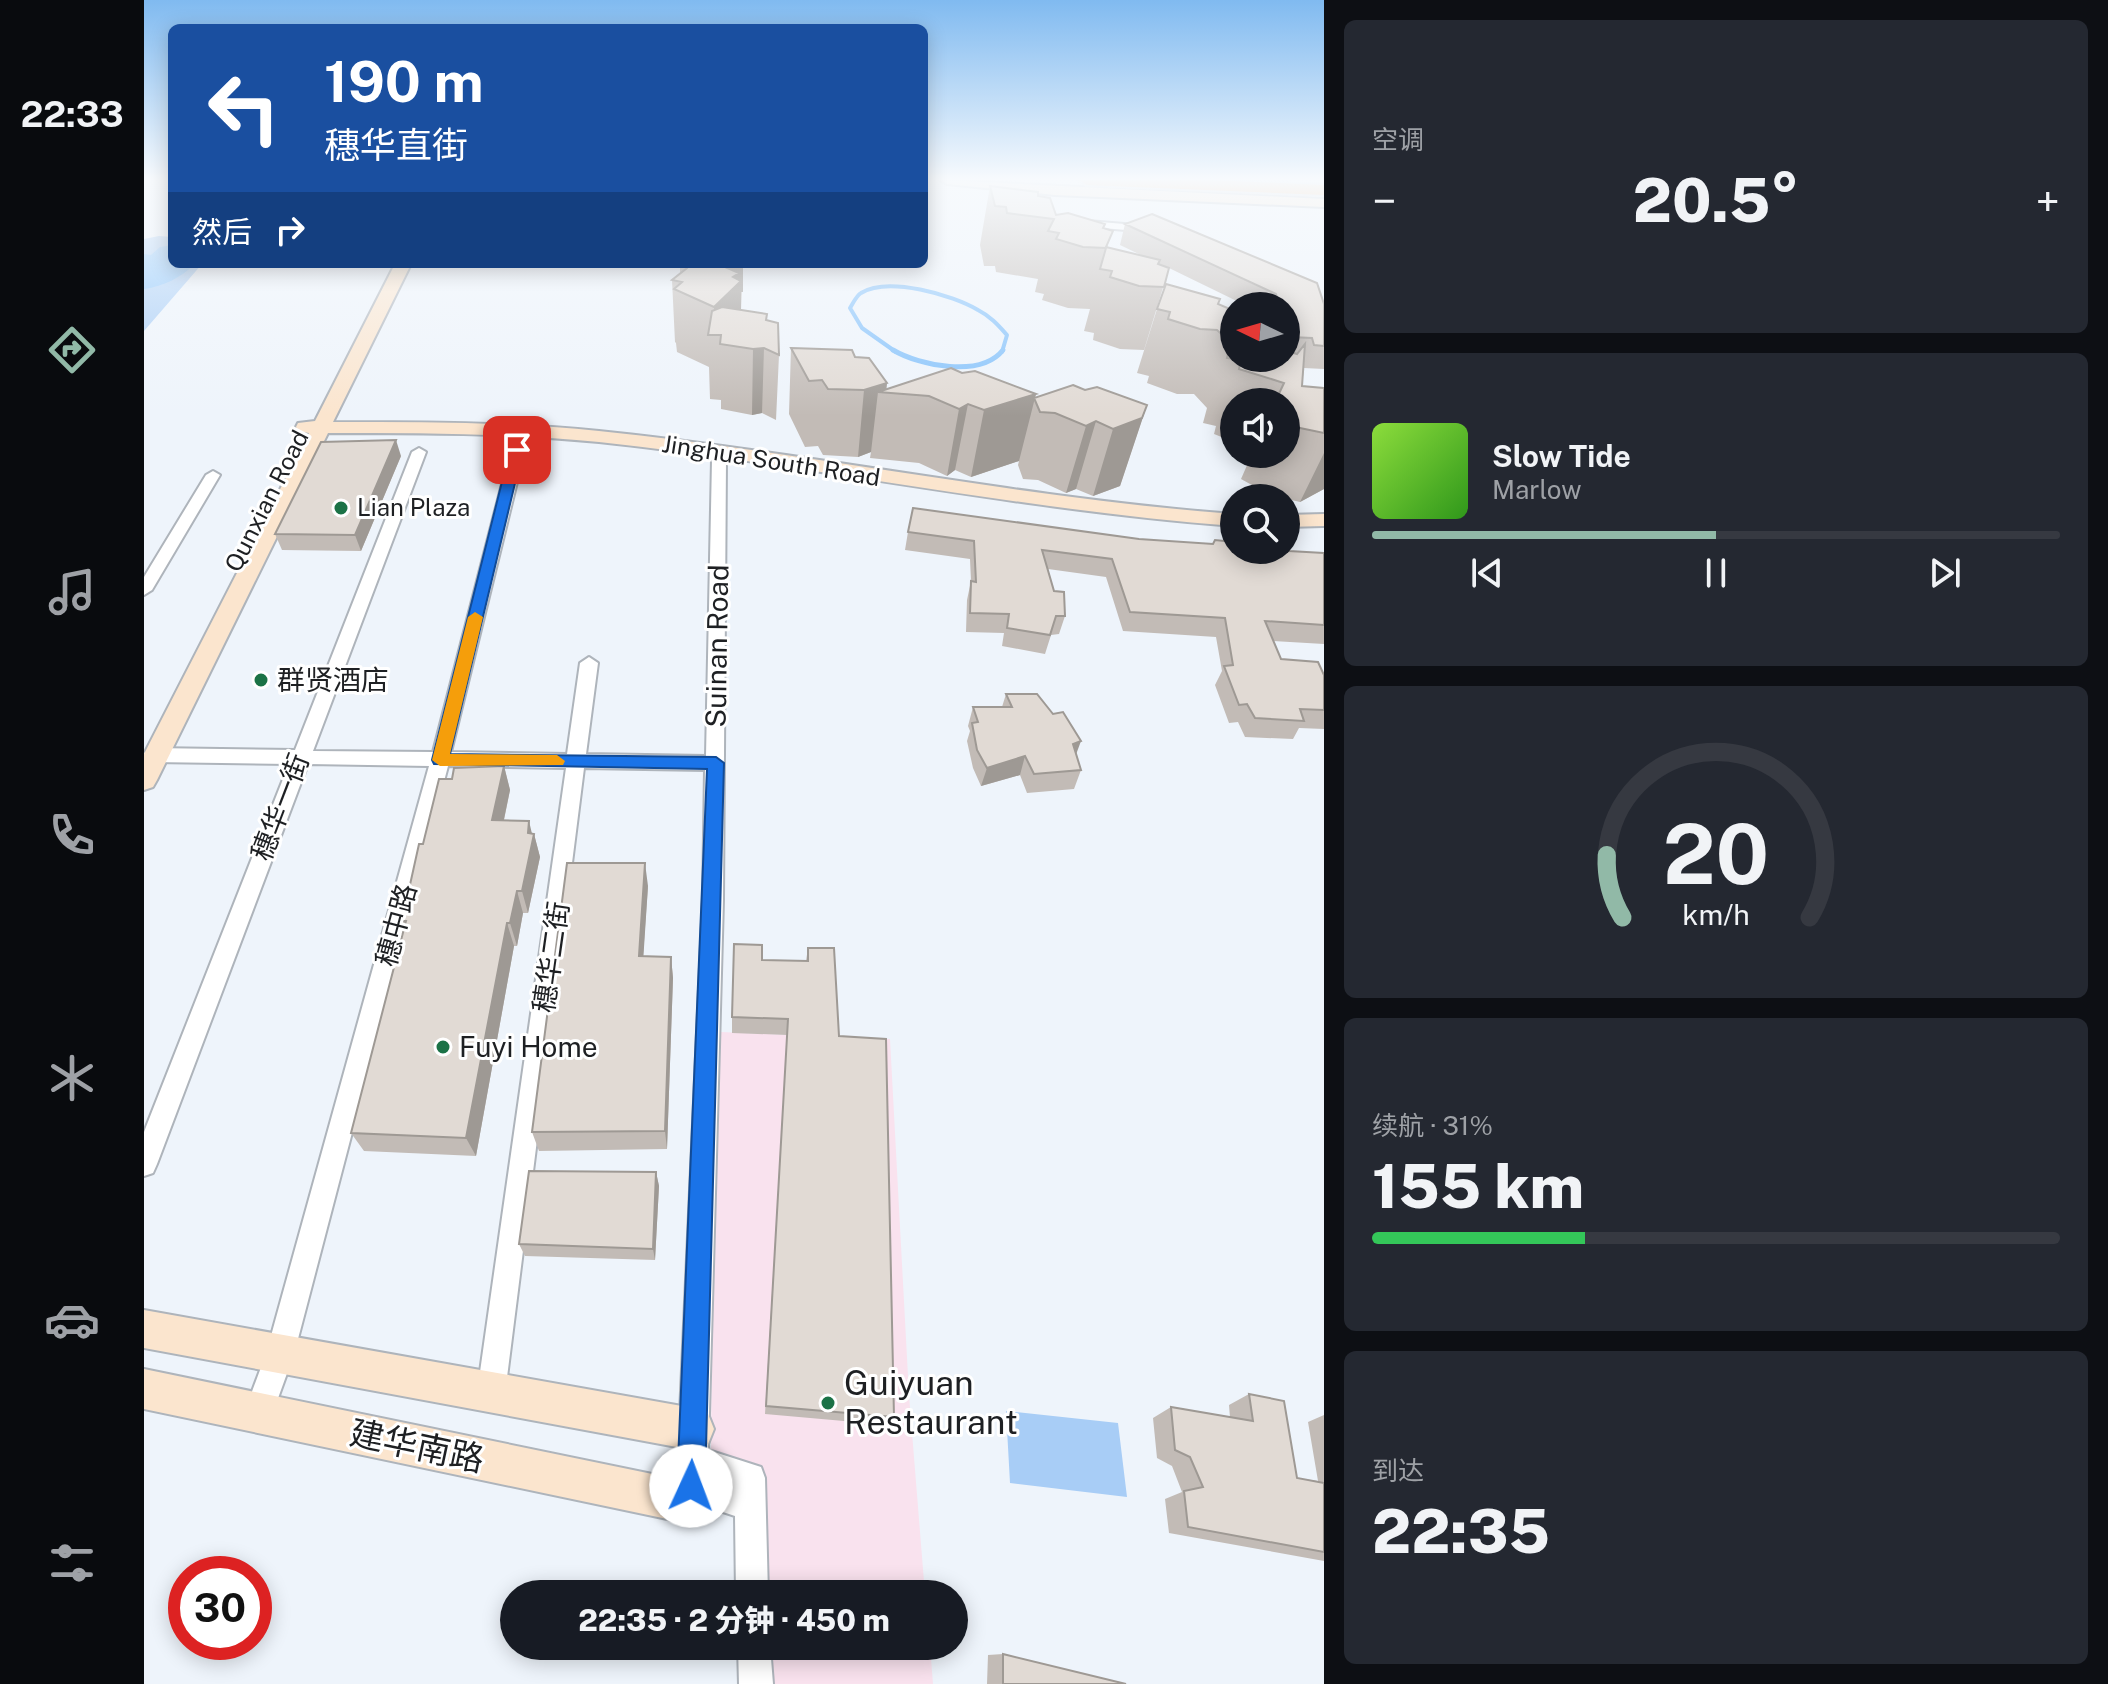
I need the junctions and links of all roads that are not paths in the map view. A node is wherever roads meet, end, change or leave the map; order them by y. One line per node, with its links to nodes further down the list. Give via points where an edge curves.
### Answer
1 (388, 268): 3 (main road, Qunxian Road)
2 (399, 268): 3 (main road, Qunxian Road)
3 (313, 428): 8 (main road, Jinghua South Road, via 513,430 601,437 1021,499); 13 (main road, Qunxian Road); 18 (main road, Qunxian Road)
4 (522, 433): 15 (street, 穗中路)
5 (419, 452): 14 (street, 穗华一街)
6 (719, 460): 17 (street, Suinan Road)
7 (213, 475): 11 (street)
8 (1220, 519)
9 (1324, 520): 10 (main road)
10 (1300, 521)
11 (144, 590)
12 (589, 663): 16 (street, 穗华二街)
13 (147, 754): 14 (street)
14 (298, 758): 15 (street); 19 (street, 穗华一街)
15 (440, 760): 16 (street); 21 (street, 穗中路)
16 (578, 761): 17 (street); 23 (street, 穗华二街)
17 (716, 763): 25 (street, Suinan Road)
18 (144, 780)
19 (144, 1164)
20 (144, 1329): 21 (main road)
21 (280, 1354): 23 (main road); 24 (street, 穗中路)
22 (144, 1389): 24 (main road, 建华南路)
23 (491, 1393): 25 (main road)
24 (259, 1413): 25 (main road, 建华南路)
25 (692, 1470): 26 (street, via 750,1492)
26 (752, 1580)
27 (755, 1660): 28 (street)
28 (756, 1684)

